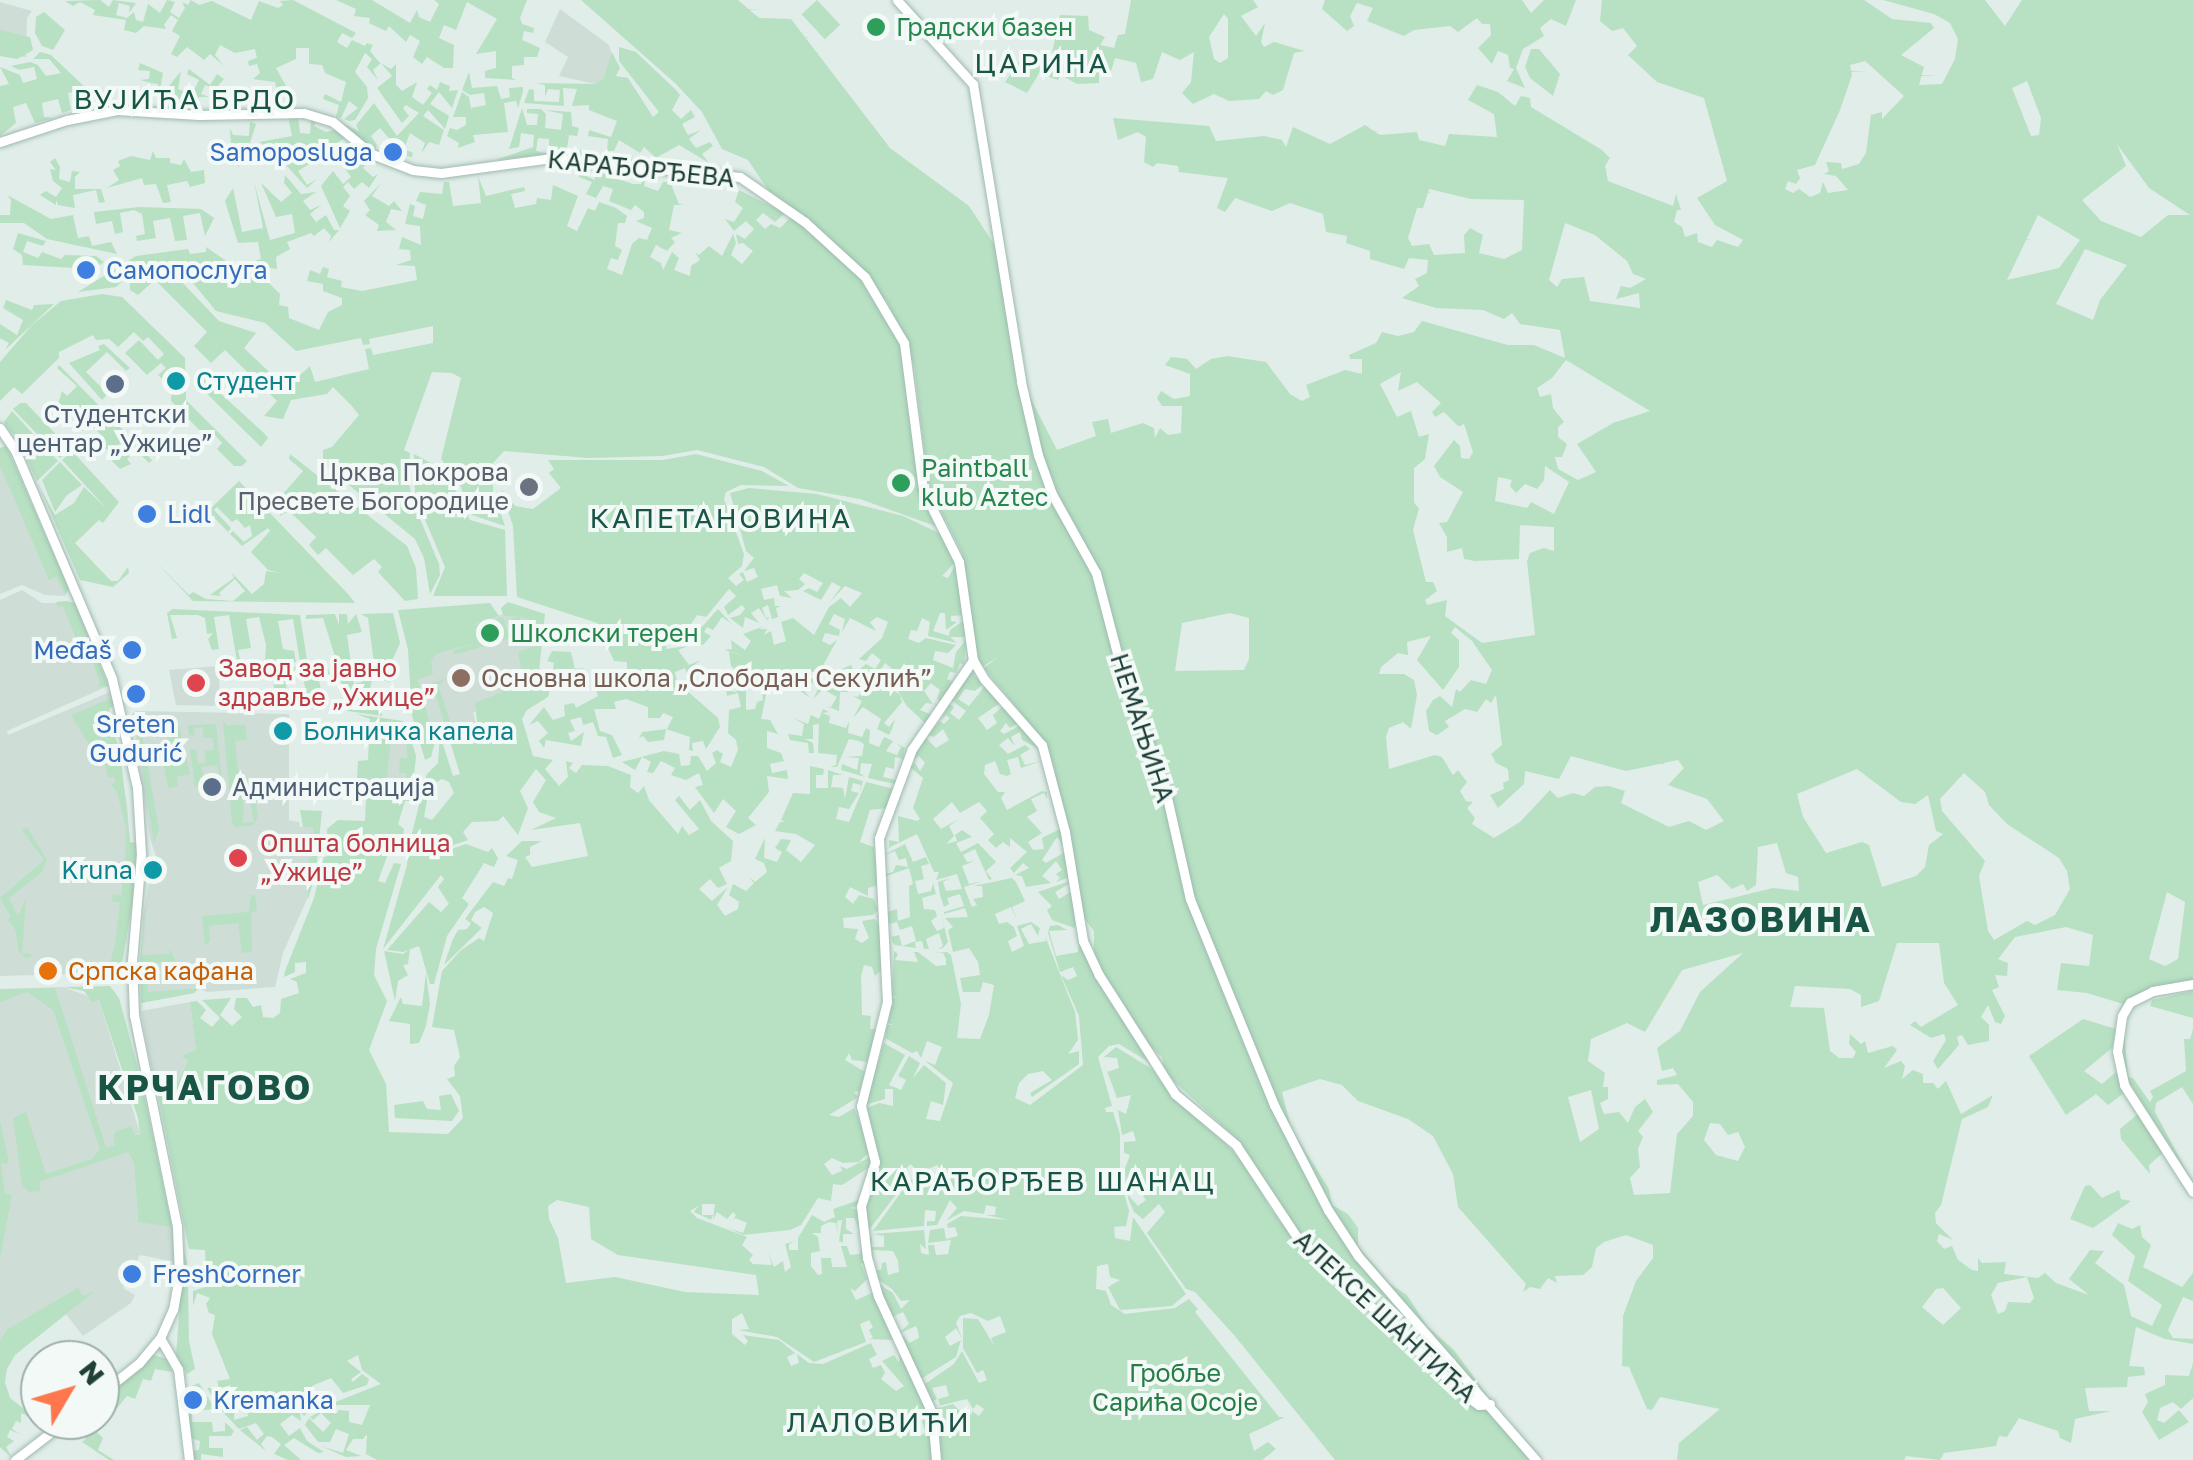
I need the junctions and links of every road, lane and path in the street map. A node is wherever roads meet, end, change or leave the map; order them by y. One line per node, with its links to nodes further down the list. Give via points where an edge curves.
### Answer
1 (897, 0): 9 (street, НЕМАЊИНА, via 973,84 1038,454 1096,572 1122,676 1164,784 1196,917 1274,1104 1350,1245)
2 (0, 142): 4 (street, КАРАЂОРЂЕВА, via 118,110 304,113 334,122 372,154 413,170 441,174 552,158 749,180 858,270 900,332 923,490 959,562)
3 (0, 428): 7 (street, via 99,647 133,757 141,842 134,1008 180,1255 175,1302)
4 (973, 660): 9 (street, АЛЕКСЕ ШАНТИЋА, via 1042,745 1088,956 1167,1083 1236,1144 1297,1238 1466,1395); 13 (street, via 912,749 879,838 888,1002 861,1104 875,1162 861,1206 867,1258 932,1412)
5 (2193, 984): 6 (street, via 2130,1002 2117,1051 2124,1085)
6 (2193, 1192)
7 (160, 1338): 8 (street); 12 (street, via 178,1369)
8 (120, 1378)
9 (1490, 1404): 14 (street, НЕМАЊИНА)
10 (42, 1440): 11 (street)
11 (16, 1460)
12 (189, 1460)
13 (936, 1460)
14 (1536, 1460)

